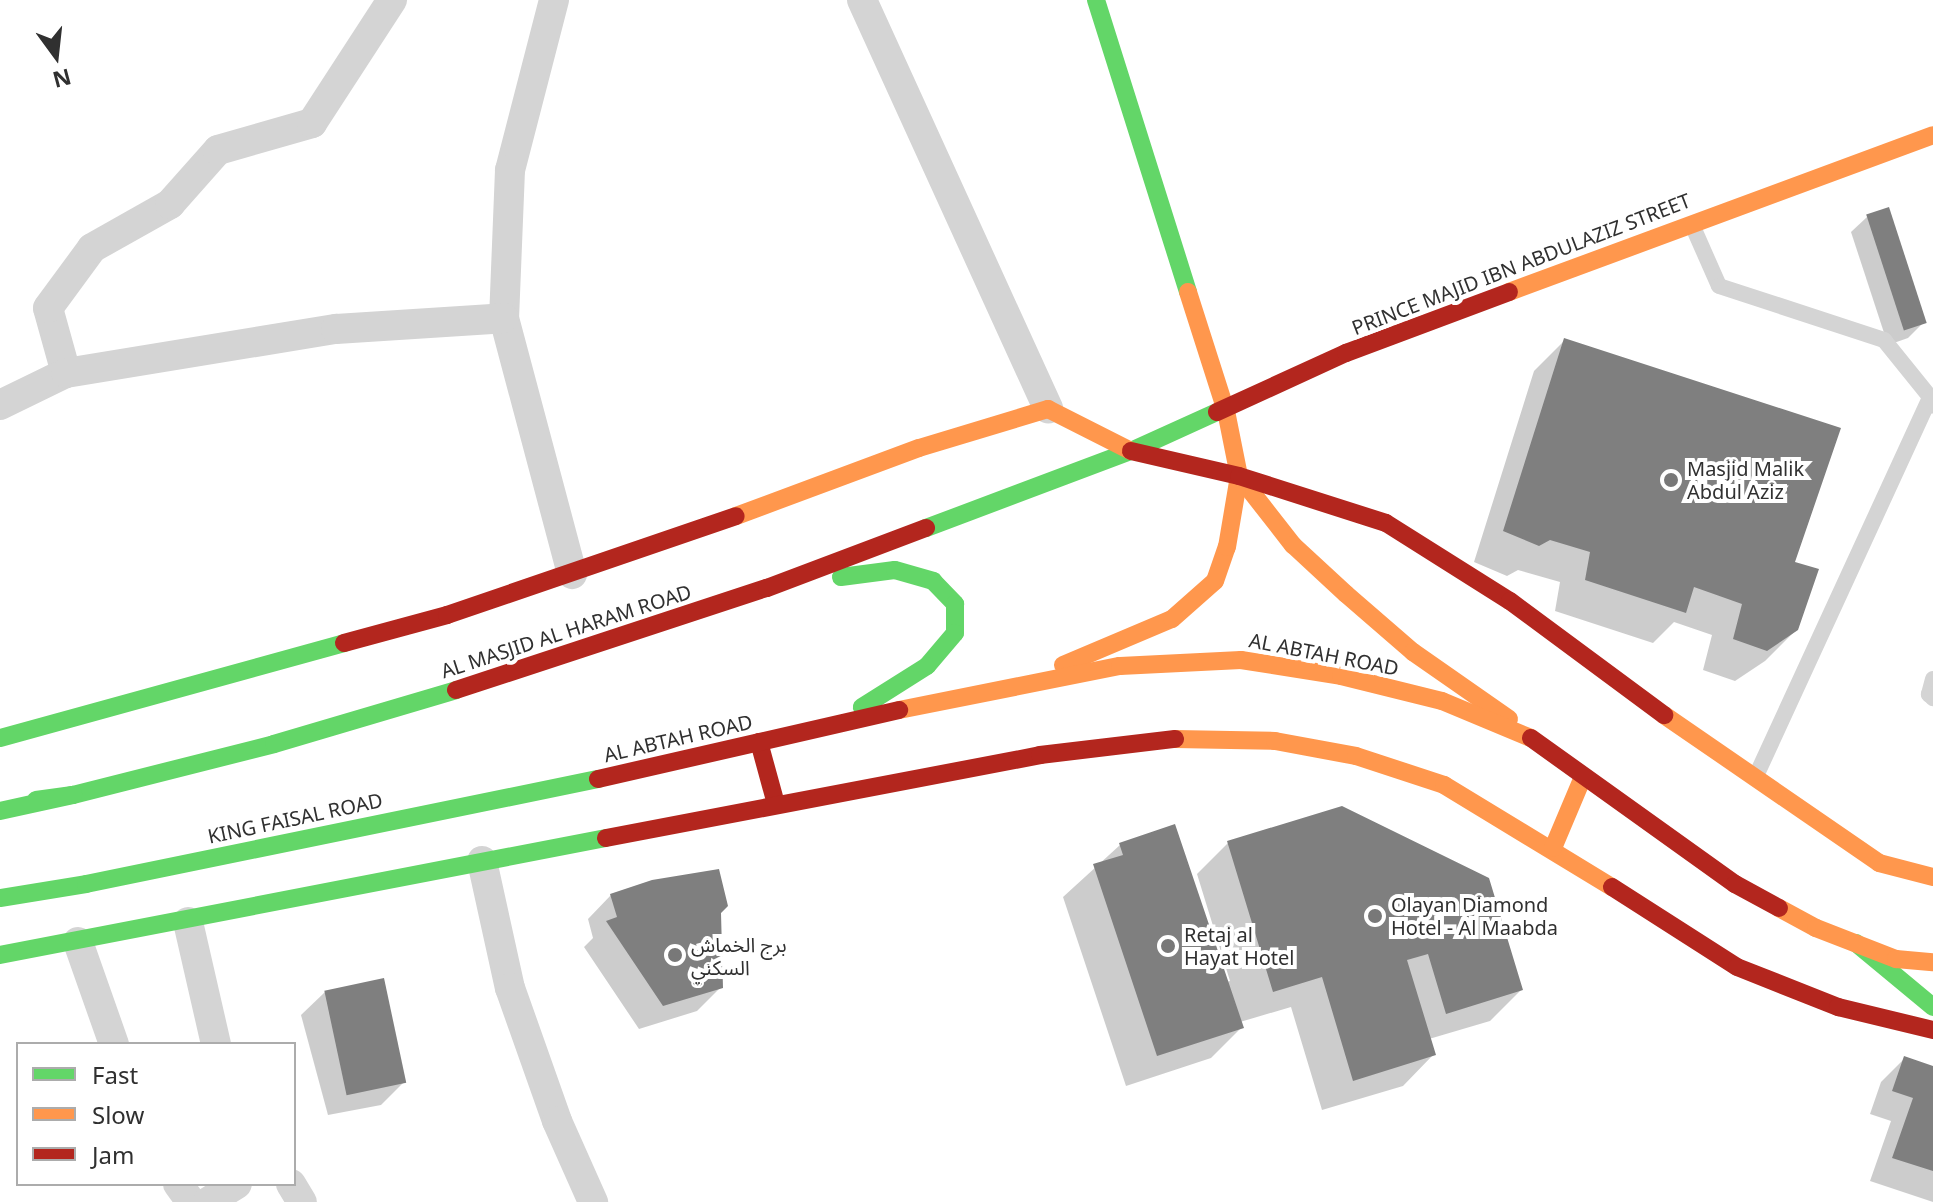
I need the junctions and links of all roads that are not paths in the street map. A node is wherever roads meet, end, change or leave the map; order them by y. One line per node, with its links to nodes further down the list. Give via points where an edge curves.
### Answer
1 (392, 0): 8 (street, via 312,123 218,150 170,204 92,248 48,308)
2 (554, 0): 7 (street, via 510,170)
3 (862, 0): 11 (street)
4 (1096, 0): 12 (main road)
5 (1933, 135): 6 (main road, PRINCE MAJID IBN ABDULAZIZ STREET)
6 (1691, 223): 9 (lane, via 1719,286 1884,340); 12 (main road, PRINCE MAJID IBN ABDULAZIZ STREET, via 1346,353)
7 (504, 318): 8 (street, via 336,329); 15 (street)
8 (66, 373): 10 (street)
9 (1931, 402): 25 (lane)
10 (0, 405)
11 (1048, 409): 13 (main road); 15 (main road, via 919,448)
12 (1226, 411): 13 (main road, PRINCE MAJID IBN ABDULAZIZ STREET); 14 (main road)
13 (1131, 451): 14 (main road); 16 (main road, AL MASJID AL HARAM ROAD)
14 (1239, 476): 18 (main road, via 1227,547 1215,581 1172,619); 23 (main road, via 1293,545 1346,594 1413,652); 25 (main road, via 1386,523 1510,601)
15 (572, 574): 21 (main road, via 433,619)
16 (767, 588): 20 (main road, via 895,570 933,581 955,604 955,633 927,666); 28 (main road, AL MASJID AL HARAM ROAD, via 318,731 73,795)
17 (1933, 679): 19 (lane)
18 (1008, 686): 20 (main road, AL ABTAH ROAD); 23 (main road, AL ABTAH ROAD, via 1120,666 1241,660 1341,676 1442,701)
19 (1933, 698)
20 (833, 725): 22 (main road, AL ABTAH ROAD)
21 (0, 738)
22 (759, 742): 26 (main road, AL ABTAH ROAD); 27 (main road)
23 (1541, 742): 24 (main road, AL ABTAH ROAD)
24 (1583, 777): 29 (main road); 35 (main road, AL ABTAH ROAD, via 1735,884 1816,928)
25 (1755, 777): 31 (main road, via 1879,863)
26 (598, 779): 32 (main road, KING FAISAL ROAD)
27 (776, 804): 29 (main road, via 1040,755 1176,739 1275,741 1356,756 1444,785); 30 (main road)
28 (0, 808)
29 (1553, 848): 39 (main road, via 1737,967 1838,1007)
30 (482, 861): 33 (main road); 44 (street, via 510,988 557,1121)
31 (1933, 877)
32 (0, 898)
33 (188, 922): 34 (main road); 41 (street)
34 (78, 942): 36 (main road); 40 (street)
35 (1856, 943): 37 (main road, AL ABTAH ROAD, via 1896,959); 38 (main road)
36 (0, 955)
37 (1933, 962)
38 (1933, 1007)
39 (1933, 1030)
40 (113, 1042)
41 (216, 1042)
42 (234, 1186): 43 (street)
43 (208, 1202)
44 (593, 1202)

